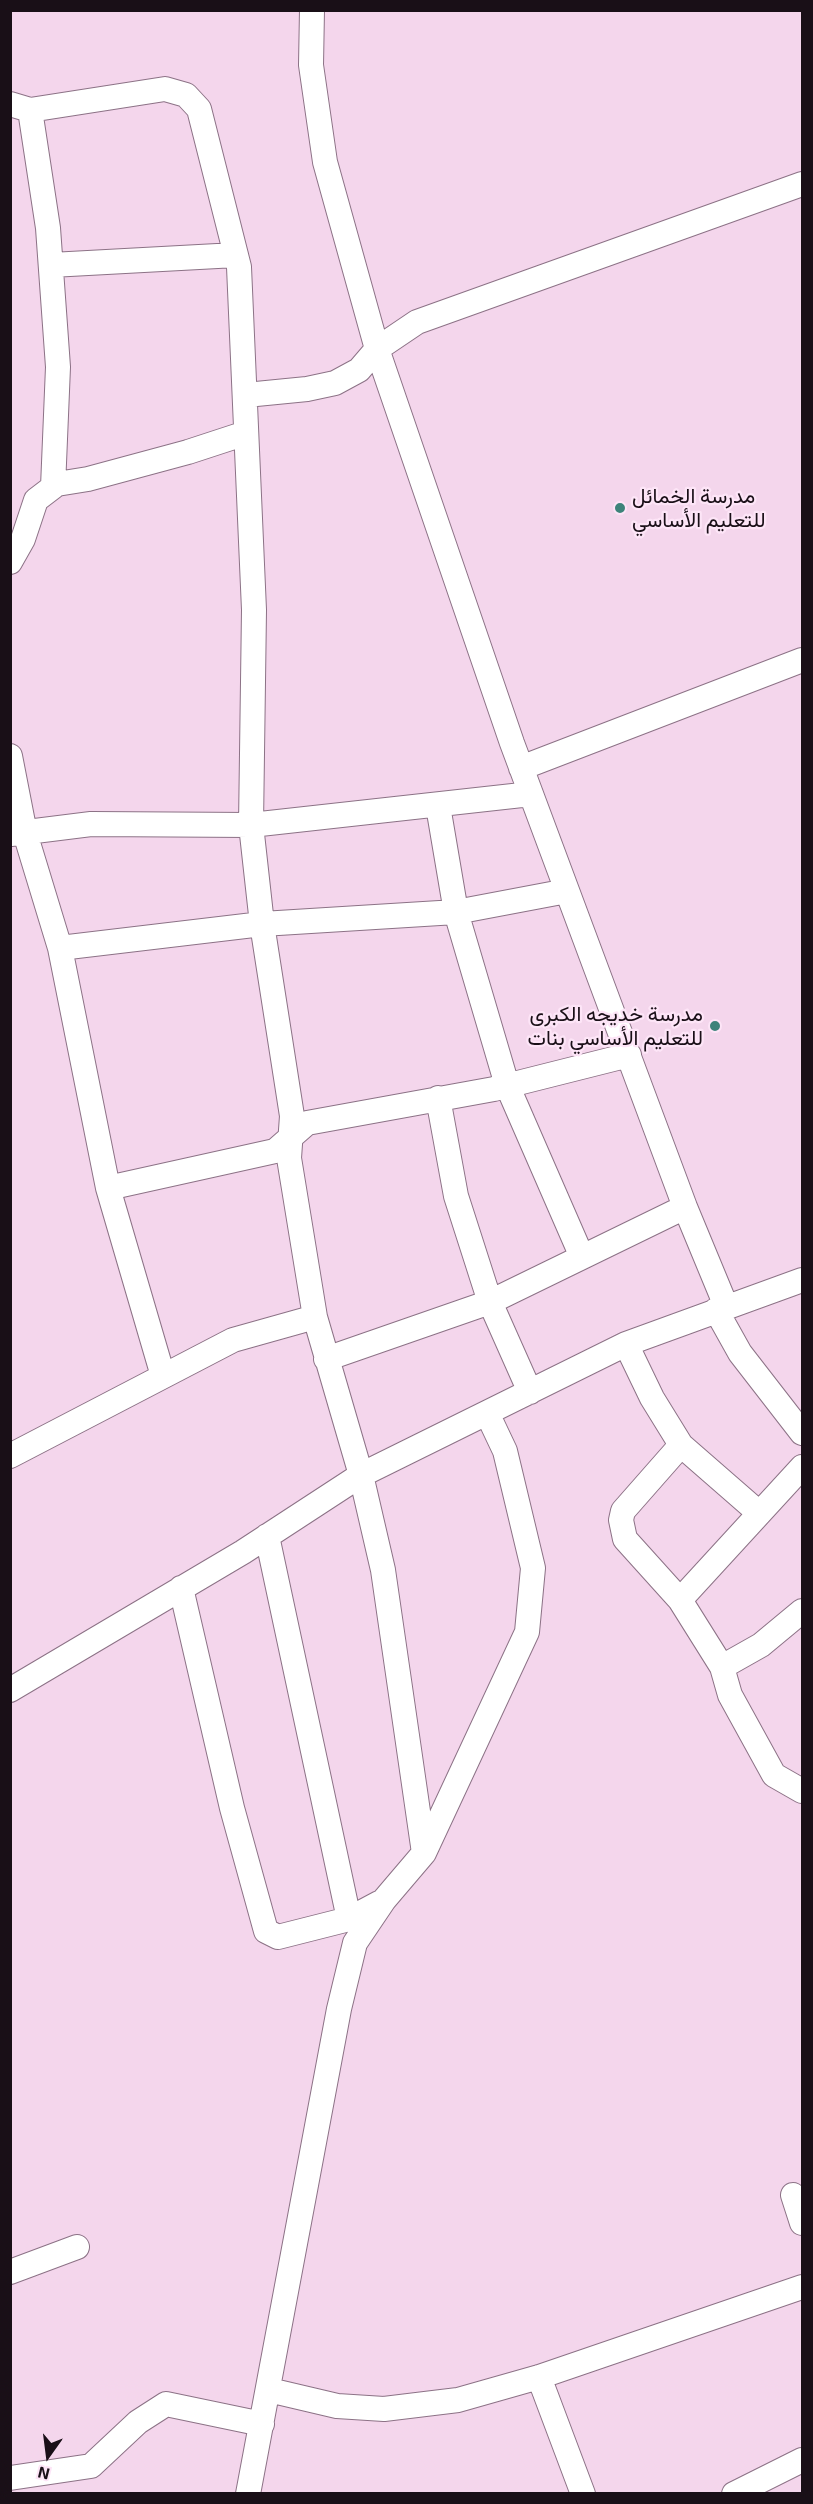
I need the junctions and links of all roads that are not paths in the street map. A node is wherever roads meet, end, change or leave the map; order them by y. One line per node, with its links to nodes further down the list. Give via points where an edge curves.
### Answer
1 (312, 10): 6 (street, via 311,65 326,162)
2 (20, 107): 4 (street, via 165,89 186,95 199,109); 5 (street)
3 (802, 184): 6 (street, via 439,313 396,334)
4 (236, 255): 5 (street); 7 (street)
5 (51, 265): 9 (street, via 58,367)
6 (377, 349): 7 (street, via 359,370 335,384); 13 (street)
7 (246, 395): 8 (street)
8 (246, 434): 9 (street); 16 (street, via 255,610)
9 (53, 487): 10 (street, via 36,500 23,539)
10 (10, 562)
11 (802, 660): 13 (street)
12 (10, 756): 17 (street)
13 (521, 768): 14 (street)
14 (531, 794): 15 (street); 18 (street)
15 (438, 806): 16 (street); 19 (street)
16 (251, 825): 17 (street, via 91,824); 20 (street)
17 (18, 833): 21 (street)
18 (567, 891): 19 (street); 22 (street)
19 (456, 912): 20 (street); 23 (street)
20 (262, 924): 21 (street); 25 (street, via 291,1116)
21 (60, 948): 26 (street)
22 (629, 1055): 23 (street); 27 (street)
23 (507, 1086): 24 (street); 28 (street)
24 (438, 1098): 25 (street, via 307,1123); 30 (street, via 456,1196)
25 (290, 1138): 26 (street, via 275,1151); 32 (street, via 289,1158)
26 (108, 1188): 35 (street)
27 (685, 1207): 28 (street); 31 (street)
28 (582, 1257): 30 (street)
29 (802, 1280): 31 (street)
30 (490, 1302): 34 (street); 36 (street)
31 (721, 1308): 33 (street); 38 (street, via 740,1353)
32 (315, 1317): 34 (street); 35 (street, via 233,1340)
33 (626, 1344): 36 (street); 39 (street)
34 (326, 1359): 42 (street)
35 (163, 1376): 40 (street)
36 (530, 1392): 37 (street)
37 (487, 1413): 42 (street); 51 (street, via 505,1451 533,1568 527,1632)
38 (802, 1433)
39 (681, 1445): 43 (street); 46 (street, via 623,1511 621,1520 625,1539)
40 (10, 1456)
41 (802, 1467): 43 (street)
42 (361, 1475): 44 (street); 51 (street, via 382,1570)
43 (759, 1513): 46 (street)
44 (267, 1536): 45 (street); 53 (street)
45 (181, 1588): 49 (street); 53 (street, via 232,1808 266,1931 278,1936)
46 (680, 1600): 48 (street)
47 (802, 1614): 48 (street, via 761,1646)
48 (722, 1667): 50 (street, via 730,1695 774,1774)
49 (10, 1690)
50 (802, 1791)
51 (424, 1853): 52 (street)
52 (384, 1900): 53 (street); 60 (street, via 355,1943 339,2009)
53 (350, 1919)
54 (793, 2195): 55 (street)
55 (802, 2223)
56 (77, 2247): 57 (street)
57 (10, 2272)
58 (802, 2287): 59 (street)
59 (539, 2377): 60 (street, via 458,2400 384,2409 338,2406); 65 (street)
60 (269, 2390): 61 (street)
61 (262, 2424): 63 (street, via 165,2404 138,2422 91,2466); 64 (street)
62 (802, 2460): 66 (street)
63 (10, 2478)
64 (248, 2493)
65 (583, 2493)
66 (734, 2493)

